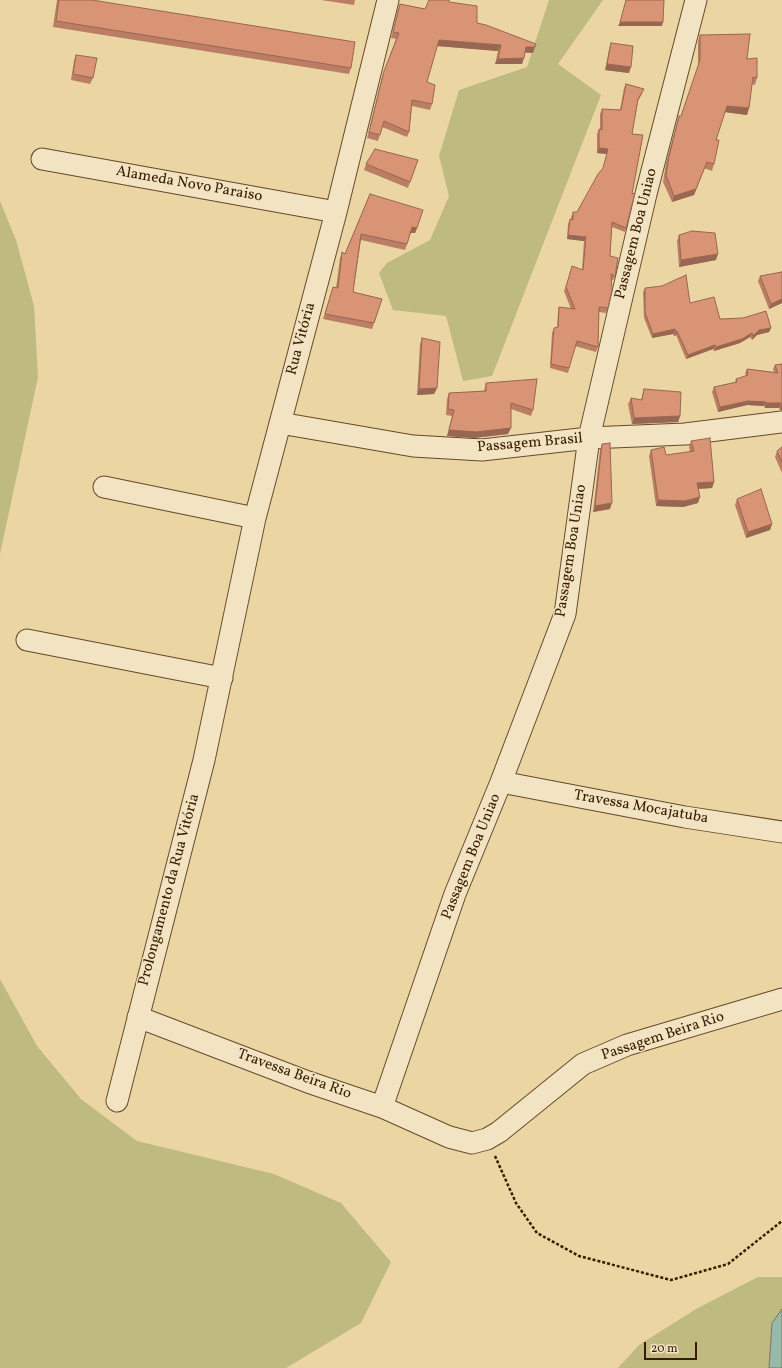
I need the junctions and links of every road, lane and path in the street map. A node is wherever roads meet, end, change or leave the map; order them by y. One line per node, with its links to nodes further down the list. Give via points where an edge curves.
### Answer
1 (388, 0): 4 (street, Rua Vitória)
2 (696, 0): 7 (street, Passagem Boa Uniao, via 646,194)
3 (42, 159): 4 (street, Alameda Novo Paraiso)
4 (336, 212): 6 (street, Rua Vitória)
5 (782, 422): 7 (street, Passagem Brasil, via 685,434)
6 (280, 423): 7 (street, Passagem Brasil, via 413,446 482,450); 9 (street, Rua Vitória)
7 (589, 438): 12 (street, Passagem Boa Uniao, via 565,614)
8 (104, 488): 9 (street)
9 (255, 518): 11 (street, Rua Vitória)
10 (27, 640): 11 (street)
11 (222, 678): 15 (street, Prolongamento da Rua Vitória, via 204,760)
12 (501, 782): 13 (street, Travessa Mocajatuba, via 685,817); 17 (street, Passagem Boa Uniao, via 455,894)
13 (782, 832)
14 (782, 999): 19 (street, Passagem Beira Rio, via 627,1045 583,1064 500,1132)
15 (138, 1016): 16 (street, Prolongamento da Rua Vitória); 17 (street, Travessa Beira Rio, via 308,1082)
16 (117, 1101)
17 (382, 1107): 18 (street, Travessa Beira Rio)
18 (449, 1137): 19 (street, Passagem Beira Rio, via 472,1143)
19 (487, 1139): 20 (path, via 516,1203 537,1233 580,1256 671,1280 728,1264)
20 (782, 1221)

